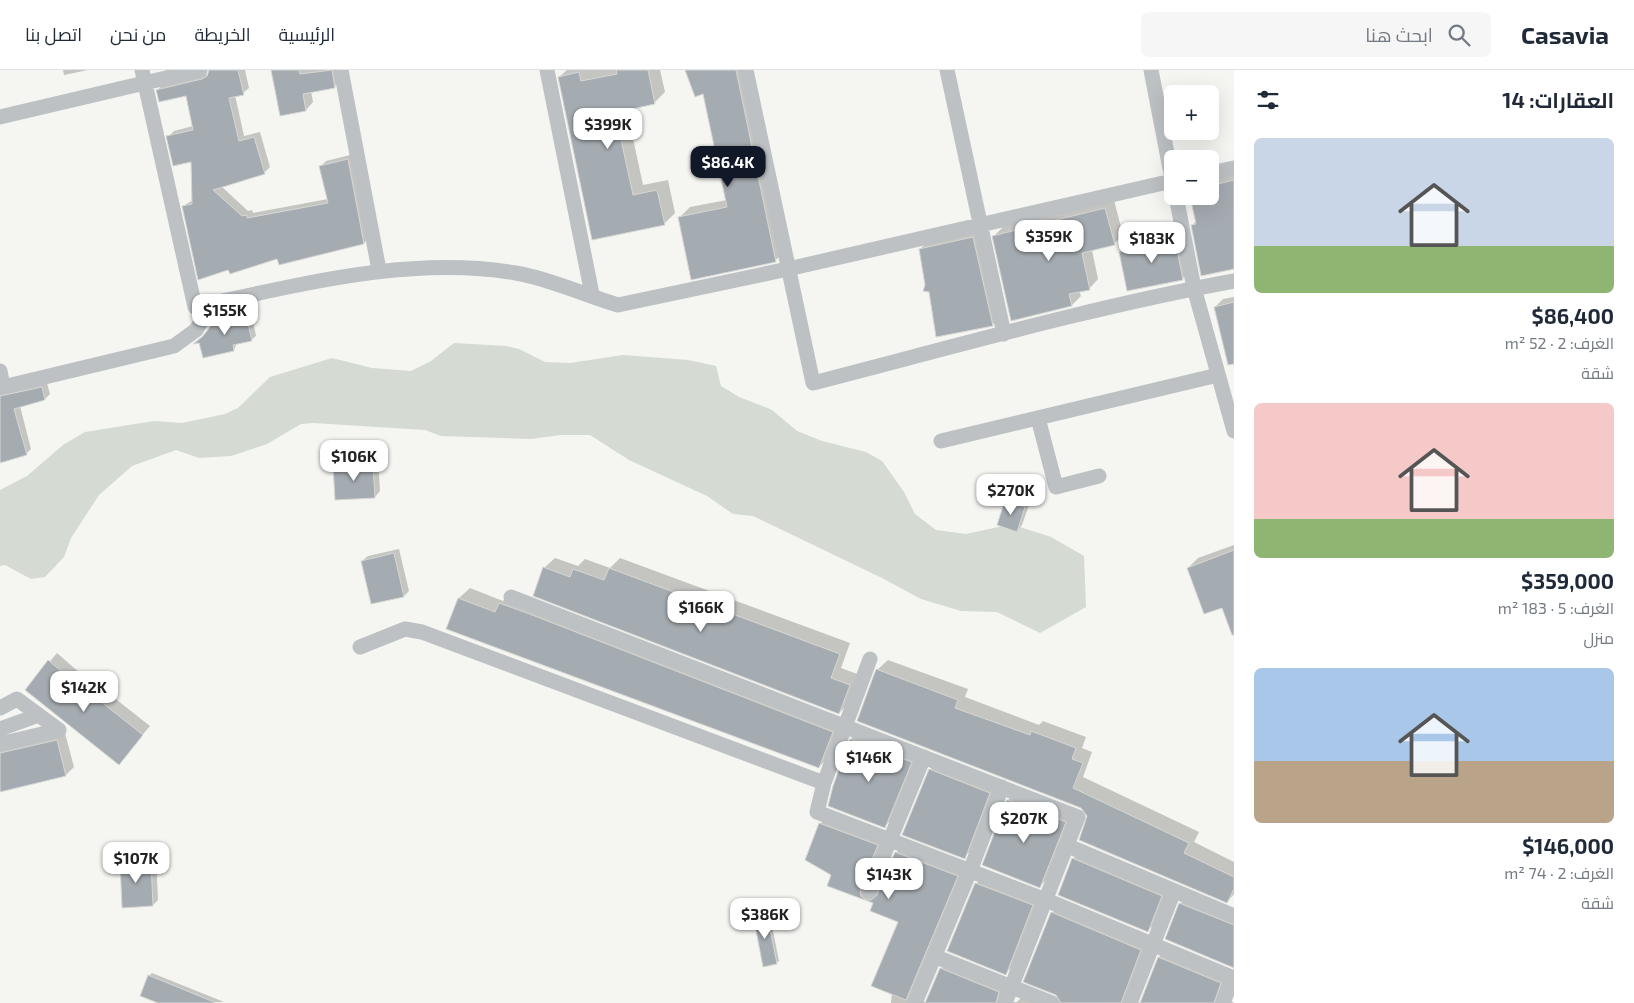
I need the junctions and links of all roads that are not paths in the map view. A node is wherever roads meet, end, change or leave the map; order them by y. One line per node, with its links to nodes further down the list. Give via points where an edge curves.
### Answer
1 (200, 70): 7 (street)
2 (341, 70): 16 (street)
3 (547, 70): 19 (street)
4 (746, 70): 15 (street)
5 (947, 70): 14 (street)
6 (1151, 70): 9 (street)
7 (144, 76): 8 (street); 20 (street, via 195,308)
8 (0, 117)
9 (1166, 150)
10 (1234, 168): 11 (street)
11 (1219, 171)
12 (1164, 182): 14 (street)
13 (1178, 205): 18 (street)
14 (981, 226): 15 (street); 21 (street)
15 (788, 269): 19 (street, via 618,304); 21 (street, via 813,383)
16 (379, 270): 19 (street, via 458,268 518,273); 20 (street)
17 (1234, 281): 18 (street)
18 (1194, 288): 21 (street); 23 (street)
19 (592, 294)
20 (212, 304): 22 (street, via 196,330 174,346 3,387)
21 (1004, 334)
22 (0, 371)
23 (1218, 375): 24 (street); 25 (street)
24 (1038, 418): 26 (street); 27 (street, via 1056,487)
25 (1234, 431)
26 (941, 441)
27 (1099, 476)
28 (511, 597): 33 (street)
29 (360, 647): 37 (street, via 405,629 422,632)
30 (870, 659): 33 (street)
31 (0, 708): 32 (street, via 17,699)
32 (39, 715): 34 (street); 35 (street, via 59,730)
33 (845, 726): 36 (street); 37 (street)
34 (0, 729)
35 (0, 744)
36 (924, 757): 38 (street); 39 (street)
37 (824, 783): 39 (street, via 817,812)
38 (1002, 787): 40 (street, via 1078,817); 41 (street)
39 (889, 840): 41 (street); 42 (street)
40 (1068, 846): 43 (street); 44 (street)
41 (970, 871): 44 (street); 47 (street)
42 (869, 890)
43 (1174, 891): 45 (street); 46 (street)
44 (1046, 900): 46 (street); 49 (street)
45 (1234, 916)
46 (1155, 945): 48 (street); 53 (street)
47 (934, 956): 49 (street); 50 (street)
48 (1234, 978): 54 (street)
49 (1011, 986): 51 (street); 52 (street)
50 (915, 1003)
51 (1005, 1003)
52 (1052, 1003)
53 (1130, 1003)
54 (1223, 1003)

